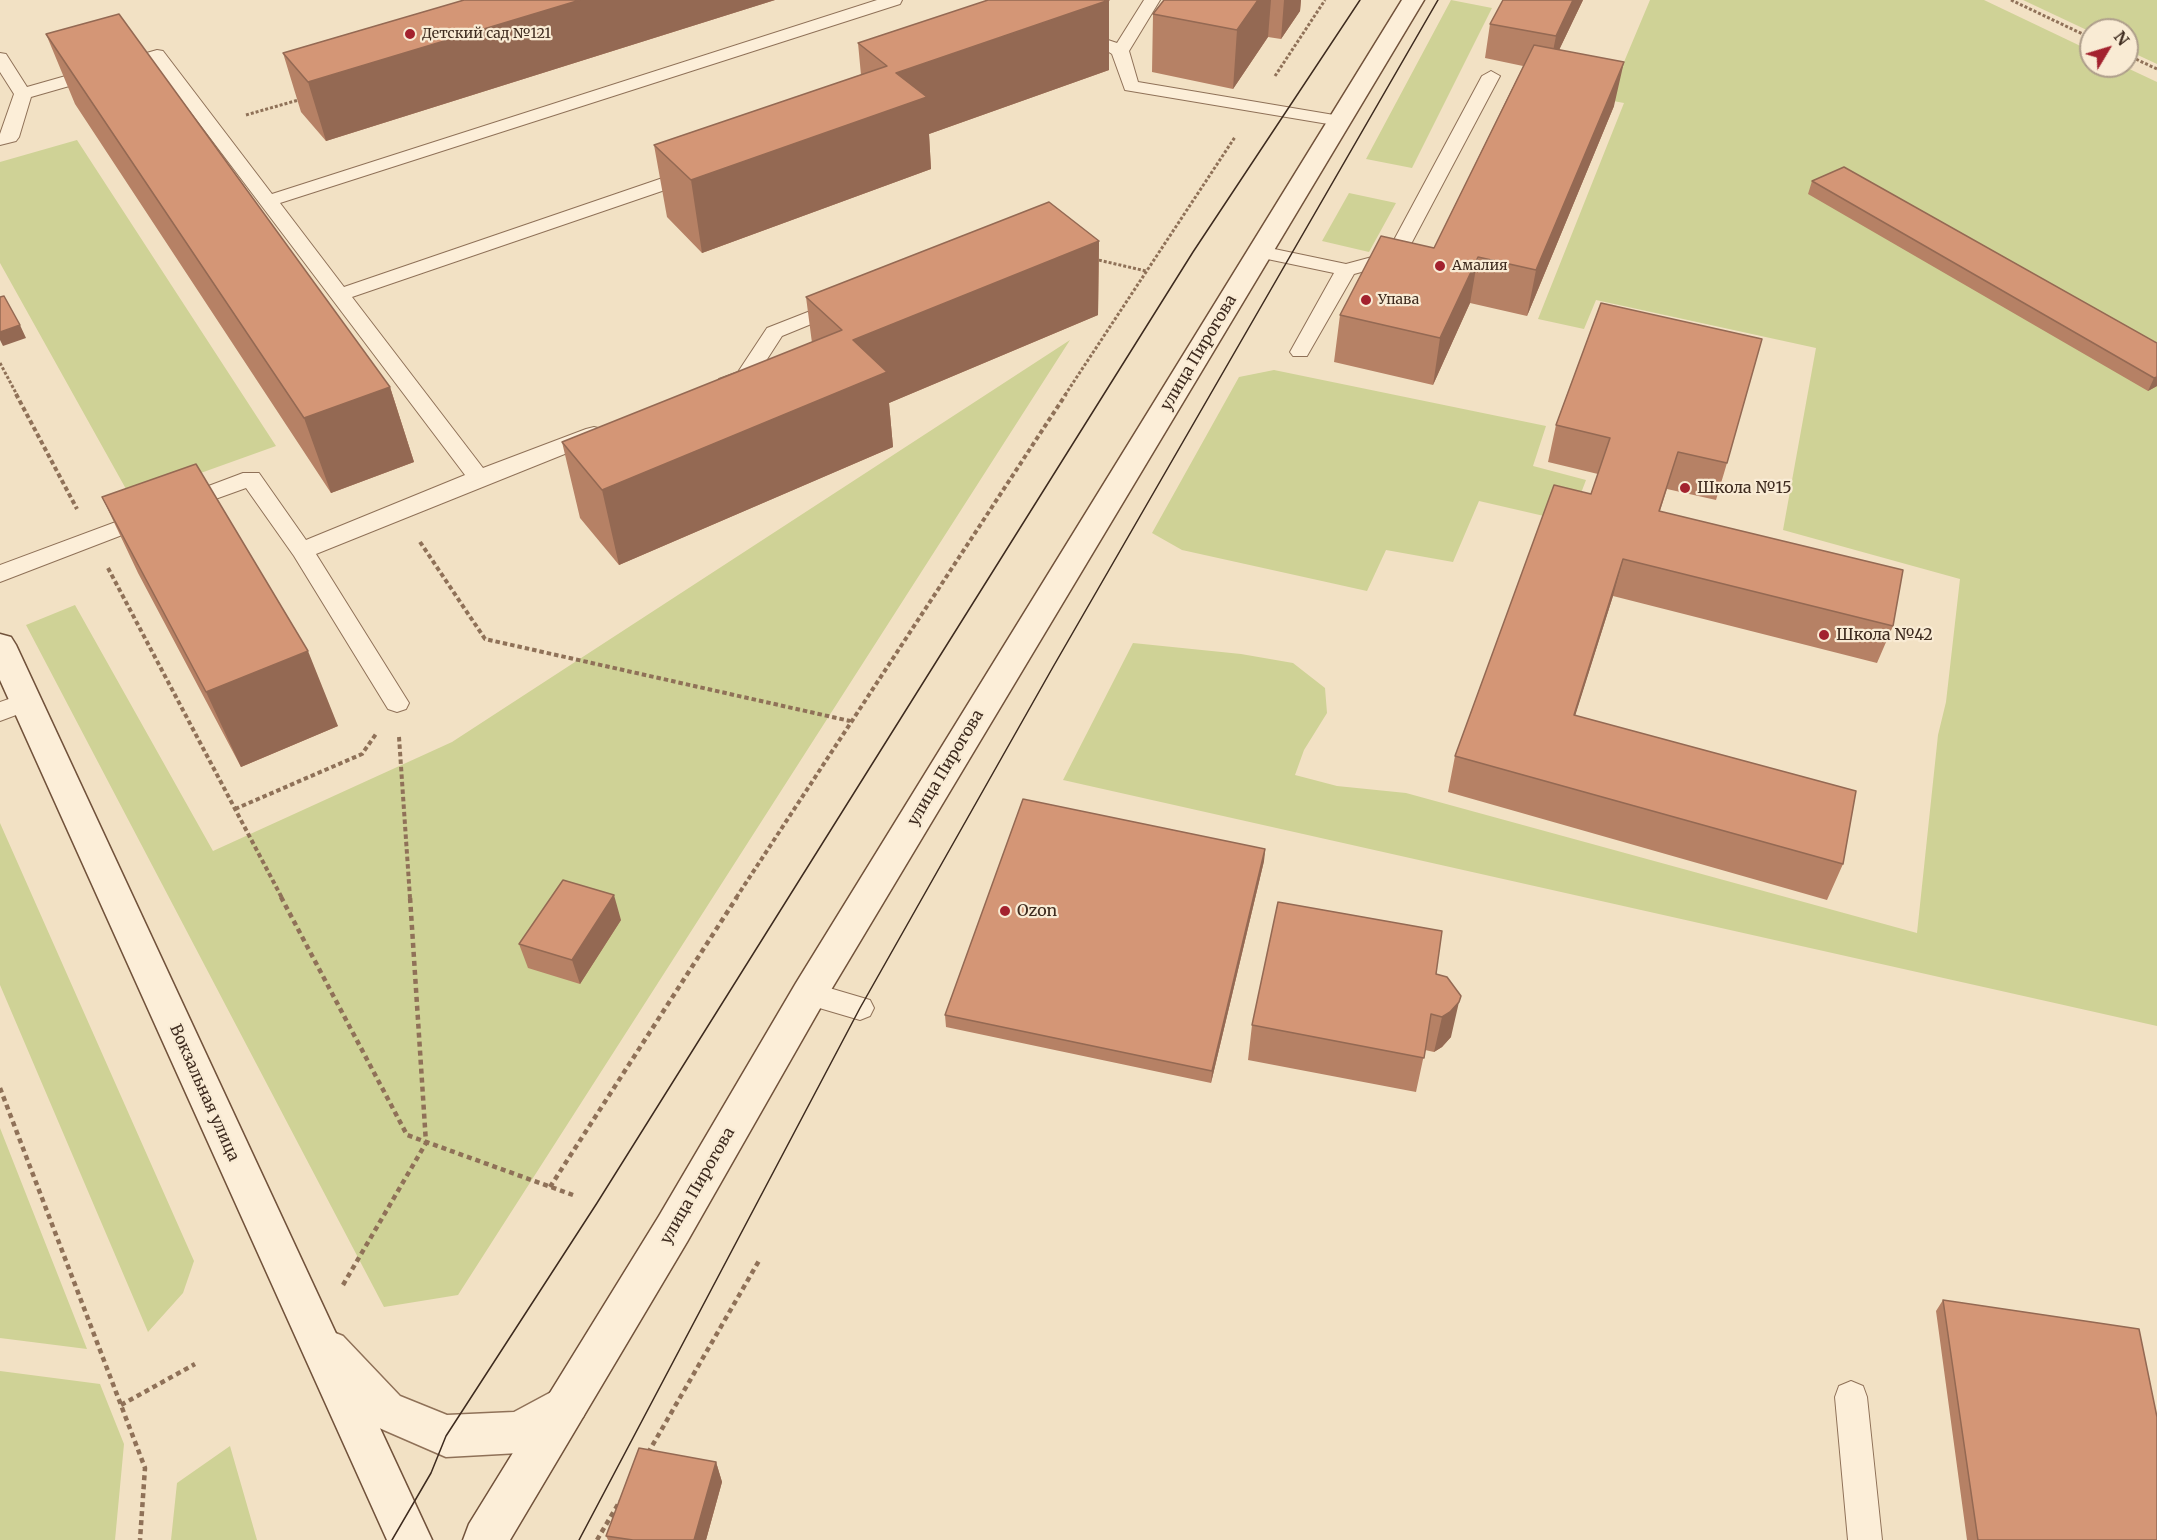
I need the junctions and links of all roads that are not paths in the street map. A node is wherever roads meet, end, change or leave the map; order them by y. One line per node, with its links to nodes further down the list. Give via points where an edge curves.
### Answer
1 (894, 0): 12 (lane)
2 (1152, 0): 5 (lane)
3 (1413, 0): 9 (main road, улица Пирогова)
4 (1090, 38): 5 (lane)
5 (1120, 51): 9 (lane, via 1131,86)
6 (0, 57): 8 (lane)
7 (1491, 76): 14 (lane, via 1395,257)
8 (23, 94): 10 (lane, via 10,137); 12 (lane, via 157,55)
9 (1340, 121): 13 (main road, улица Пирогова)
10 (0, 140)
11 (707, 169): 15 (lane)
12 (268, 201): 15 (lane)
13 (1260, 252): 14 (lane); 26 (main road, улица Пирогова)
14 (1346, 270): 17 (lane)
15 (339, 295): 20 (lane)
16 (862, 296): 18 (lane, via 774,332 746,376)
17 (1300, 352)
18 (702, 393)
19 (612, 427): 20 (lane)
20 (479, 478): 21 (lane)
21 (302, 551): 22 (lane, via 251,478); 24 (lane)
22 (0, 574)
23 (0, 645): 25 (main road, Вокзальная улица)
24 (397, 703)
25 (13, 707): 28 (main road, Вокзальная улица)
26 (809, 994): 27 (lane); 30 (main road, улица Пирогова)
27 (860, 1008)
28 (316, 1338): 30 (main road, via 385,1410 446,1436 519,1431); 31 (main road, Вокзальная улица)
29 (1851, 1397): 33 (lane)
30 (570, 1402): 32 (main road, улица Пирогова)
31 (410, 1540)
32 (485, 1540)
33 (1865, 1540)

